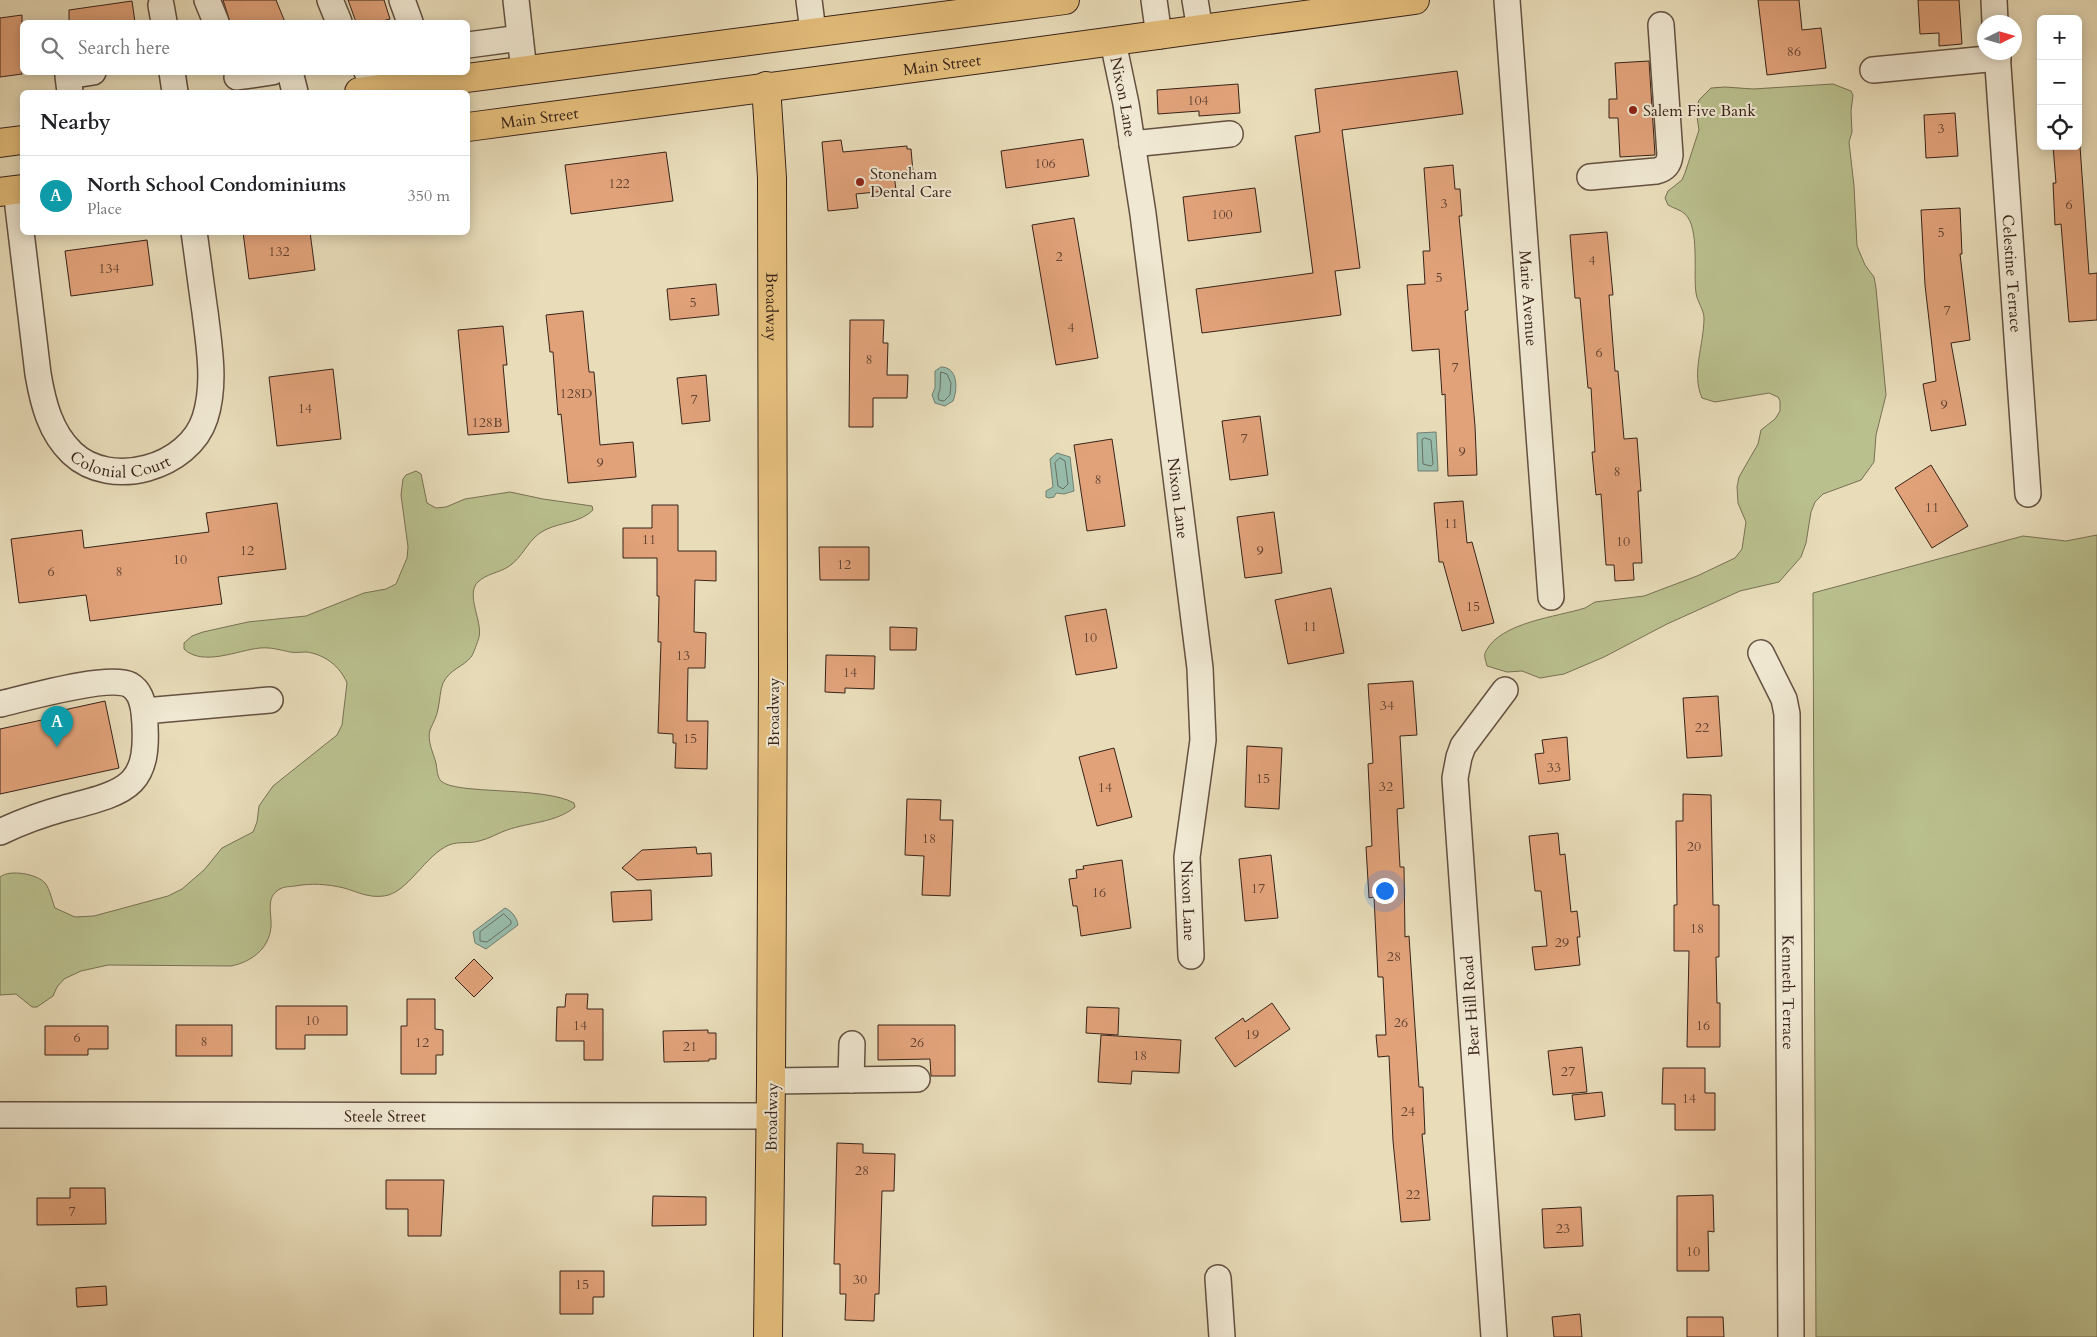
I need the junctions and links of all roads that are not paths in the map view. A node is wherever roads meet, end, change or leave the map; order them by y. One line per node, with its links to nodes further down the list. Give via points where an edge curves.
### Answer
1 (207, 0): 13 (street)
2 (330, 0): 14 (street)
3 (402, 0): 15 (street)
4 (516, 0): 20 (street)
5 (809, 0): 18 (street)
6 (1065, 0): 18 (main road)
7 (1154, 0): 19 (street)
8 (1195, 0): 17 (street)
9 (1415, 0): 17 (main road, Main Street)
10 (1507, 0): 49 (street, Marie Avenue)
11 (1994, 0): 12 (street)
12 (1995, 15)
13 (215, 20)
14 (338, 20)
15 (409, 20)
16 (1662, 25): 45 (street, via 1668,163 1659,170)
17 (1200, 30): 19 (main road, Main Street)
18 (813, 32): 25 (main road)
19 (1159, 36): 21 (main road, Main Street)
20 (520, 38): 22 (street); 25 (street)
21 (1113, 42): 36 (main road, Main Street); 44 (street, Nixon Lane)
22 (470, 45)
23 (1977, 58): 26 (street)
24 (1998, 60): 48 (street, Celestine Terrace)
25 (524, 70): 27 (main road)
26 (1873, 70)
27 (470, 74)
28 (74, 75): 37 (street, via 68,76)
29 (172, 75): 38 (street)
30 (261, 75): 34 (street)
31 (291, 75): 39 (street)
32 (457, 75): 33 (main road)
33 (430, 77): 35 (main road)
34 (239, 81)
35 (368, 85)
36 (766, 86): 40 (main road, Main Street); 60 (main road, Broadway, via 772,178)
37 (70, 90)
38 (175, 90)
39 (294, 90)
40 (470, 127)
41 (1230, 134): 44 (street)
42 (20, 140): 43 (main road)
43 (0, 143)
44 (1132, 144): 56 (street, Nixon Lane, via 1200,668 1203,740 1187,857)
45 (1590, 178)
46 (13, 190): 47 (street, Colonial Court, via 38,374 47,414 63,443 78,458 114,471 141,470 169,459 198,434 205,420 211,368)
47 (194, 235)
48 (2028, 494)
49 (1551, 597)
50 (1761, 653): 67 (street, Kenneth Terrace, via 1784,699 1787,714)
51 (1505, 690): 66 (street, Bear Hill Road, via 1463,746 1455,778)
52 (270, 700): 54 (street)
53 (0, 704): 54 (street, via 87,685 120,683 136,689)
54 (144, 711): 55 (street, via 145,754 139,772 128,786 107,798 46,813)
55 (0, 832)
56 (1191, 956)
57 (852, 1044): 59 (street)
58 (917, 1079): 59 (street)
59 (851, 1080): 60 (street)
60 (771, 1081): 62 (main road, Broadway)
61 (0, 1115): 62 (street, Steele Street)
62 (770, 1116): 64 (main road, Broadway)
63 (1218, 1278): 65 (street)
64 (768, 1337)
65 (1222, 1337)
66 (1494, 1337)
67 (1792, 1337)

